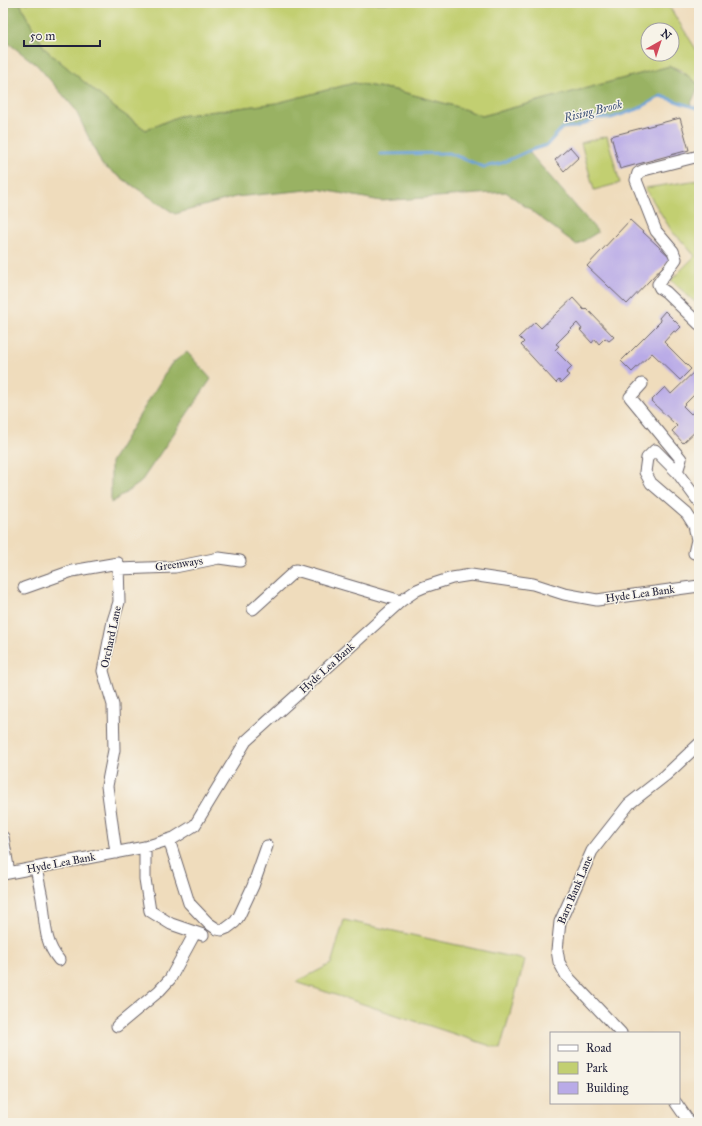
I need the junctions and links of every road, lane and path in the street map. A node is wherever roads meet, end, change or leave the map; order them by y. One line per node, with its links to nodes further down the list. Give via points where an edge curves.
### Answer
1 (699, 156): 2 (street, via 644,170 638,173 636,180 656,231 673,251 676,259 658,284)
2 (699, 324)
3 (642, 384): 4 (street, via 630,397 681,459)
4 (677, 472): 5 (street); 6 (street, via 655,450 647,458 645,472 651,483 687,514 694,525 697,540)
5 (699, 502)
6 (694, 553)
7 (240, 561): 8 (street, Greenways, via 219,558 175,567)
8 (118, 566): 10 (street, Greenways, via 72,571); 18 (street, Orchard Lane, via 119,602 103,671 113,705 114,750 107,786)
9 (699, 586): 11 (street, Hyde Lea Bank, via 597,600 564,594 534,584 471,575 424,587)
10 (24, 588)
11 (400, 601): 12 (street, via 296,570); 15 (street, Hyde Lea Bank, via 246,740 195,825)
12 (253, 610)
13 (699, 744): 23 (street, Barn Bank Lane, via 666,775 629,804 592,851 560,922 557,950 559,962 566,975)
14 (3, 836): 20 (street)
15 (169, 840): 16 (street, via 190,903 208,923 222,930 235,922 239,916); 17 (street, Hyde Lea Bank)
16 (267, 846)
17 (145, 847): 18 (street, Hyde Lea Bank); 22 (street, via 145,879 150,911 171,924 199,934 170,979)
18 (116, 853): 19 (street, Hyde Lea Bank)
19 (36, 868): 20 (street, Hyde Lea Bank); 21 (street, via 48,940 52,952)
20 (6, 873)
21 (59, 960)
22 (117, 1026)
23 (619, 1032)
24 (677, 1104): 25 (street)
25 (690, 1123)

